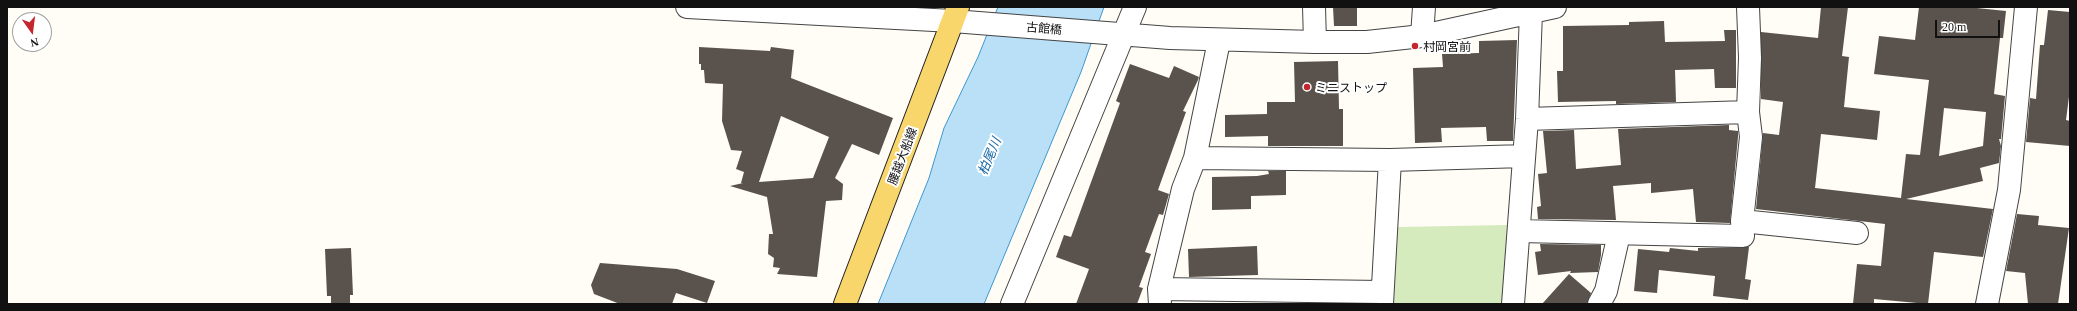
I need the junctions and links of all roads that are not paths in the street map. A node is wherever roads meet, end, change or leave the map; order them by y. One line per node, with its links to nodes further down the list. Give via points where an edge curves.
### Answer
1 (687, 7): 9 (street, 古館橋)
2 (1135, 7): 10 (street)
3 (1314, 7): 13 (street)
4 (1424, 7): 11 (street)
5 (1555, 7): 8 (street, 古館橋)
6 (1748, 7): 14 (street)
7 (2026, 7): 29 (street, via 2010,190)
8 (1531, 12): 11 (street, 古館橋); 15 (street)
9 (956, 14): 10 (street, 古館橋, via 981,23); 25 (main road, 腰越大船線)
10 (1115, 34): 12 (street, 古館橋); 26 (street)
11 (1422, 36): 13 (street, 古館橋, via 1367,42)
12 (1220, 40): 13 (street, 古館橋); 17 (street)
13 (1315, 42)
14 (1748, 112): 15 (street); 19 (street, via 1751,138)
15 (1527, 119): 16 (street)
16 (1524, 156): 18 (street); 20 (street)
17 (1195, 158): 18 (street); 23 (street, via 1183,189)
18 (1390, 160): 24 (street)
19 (1742, 221): 21 (street); 22 (street, via 1743,236)
20 (1519, 231): 22 (street); 27 (street)
21 (1857, 233)
22 (1619, 234): 28 (street, via 1606,291)
23 (1159, 296): 24 (street)
24 (1382, 298)
25 (845, 304)
26 (1012, 304)
27 (1513, 304)
28 (1599, 304)
29 (1987, 304)

